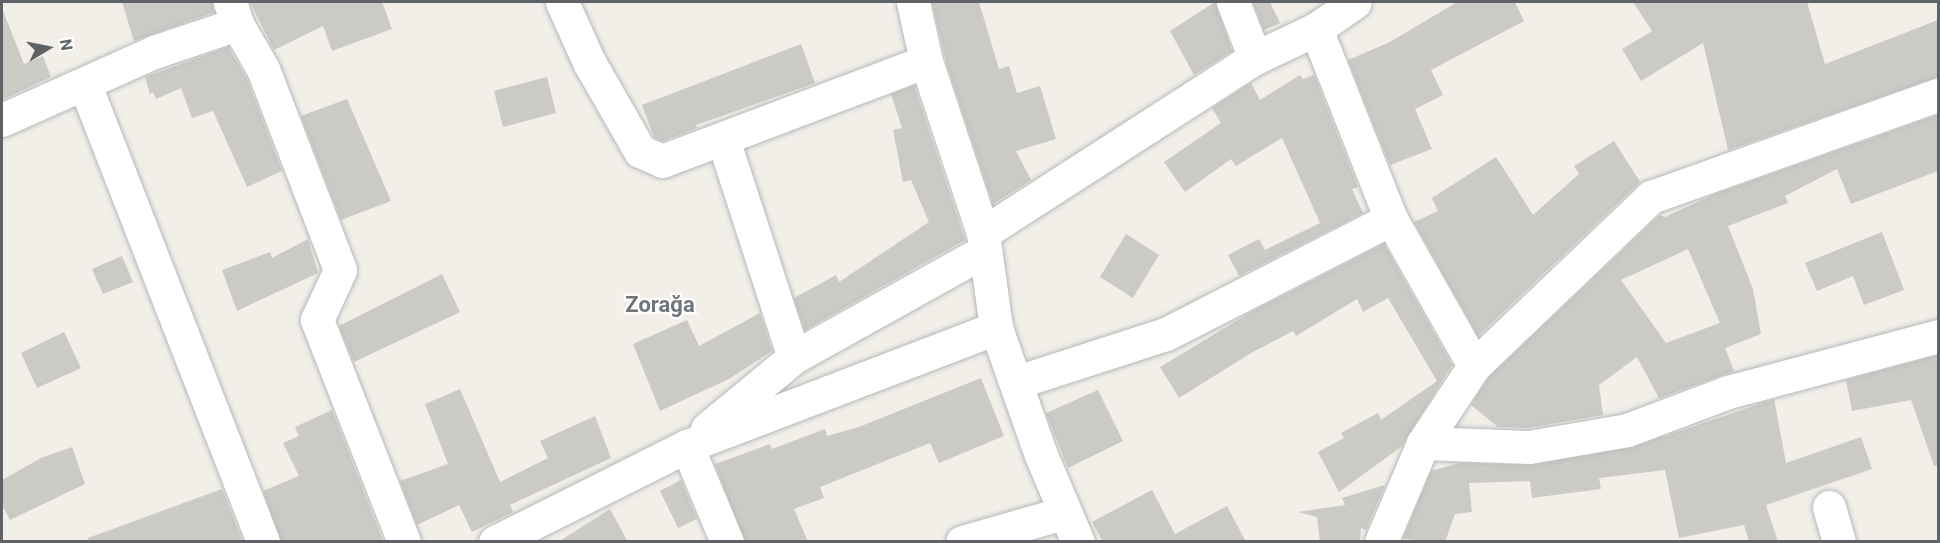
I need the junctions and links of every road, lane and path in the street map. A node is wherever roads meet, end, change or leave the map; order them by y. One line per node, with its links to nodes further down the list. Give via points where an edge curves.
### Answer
1 (562, 2): 12 (street, via 589,62 640,151 662,161)
2 (913, 2): 8 (street)
3 (1233, 2): 7 (street)
4 (1355, 2): 6 (street)
5 (233, 13): 9 (street); 25 (street, via 263,69 340,270 316,320)
6 (1316, 29): 7 (street); 13 (street)
7 (1255, 58): 14 (street)
8 (926, 61): 12 (street); 14 (street)
9 (85, 85): 11 (street); 24 (street)
10 (1938, 95): 18 (street, via 1651,197)
11 (2, 120)
12 (723, 139): 17 (street)
13 (1391, 219): 18 (street); 19 (street, via 1167,334)
14 (983, 243): 15 (street); 17 (street)
15 (996, 328): 19 (street); 21 (street)
16 (1938, 336): 20 (street, via 1728,392 1627,430 1529,447)
17 (794, 357): 21 (street)
18 (1474, 366): 20 (street)
19 (1017, 382): 23 (street)
20 (1423, 443): 30 (street)
21 (687, 446): 26 (street); 27 (street)
22 (1829, 507): 31 (street)
23 (1064, 513): 28 (street); 29 (street)
24 (263, 542)
25 (404, 542)
26 (495, 542)
27 (727, 542)
28 (962, 542)
29 (1078, 542)
30 (1381, 542)
31 (1839, 542)

